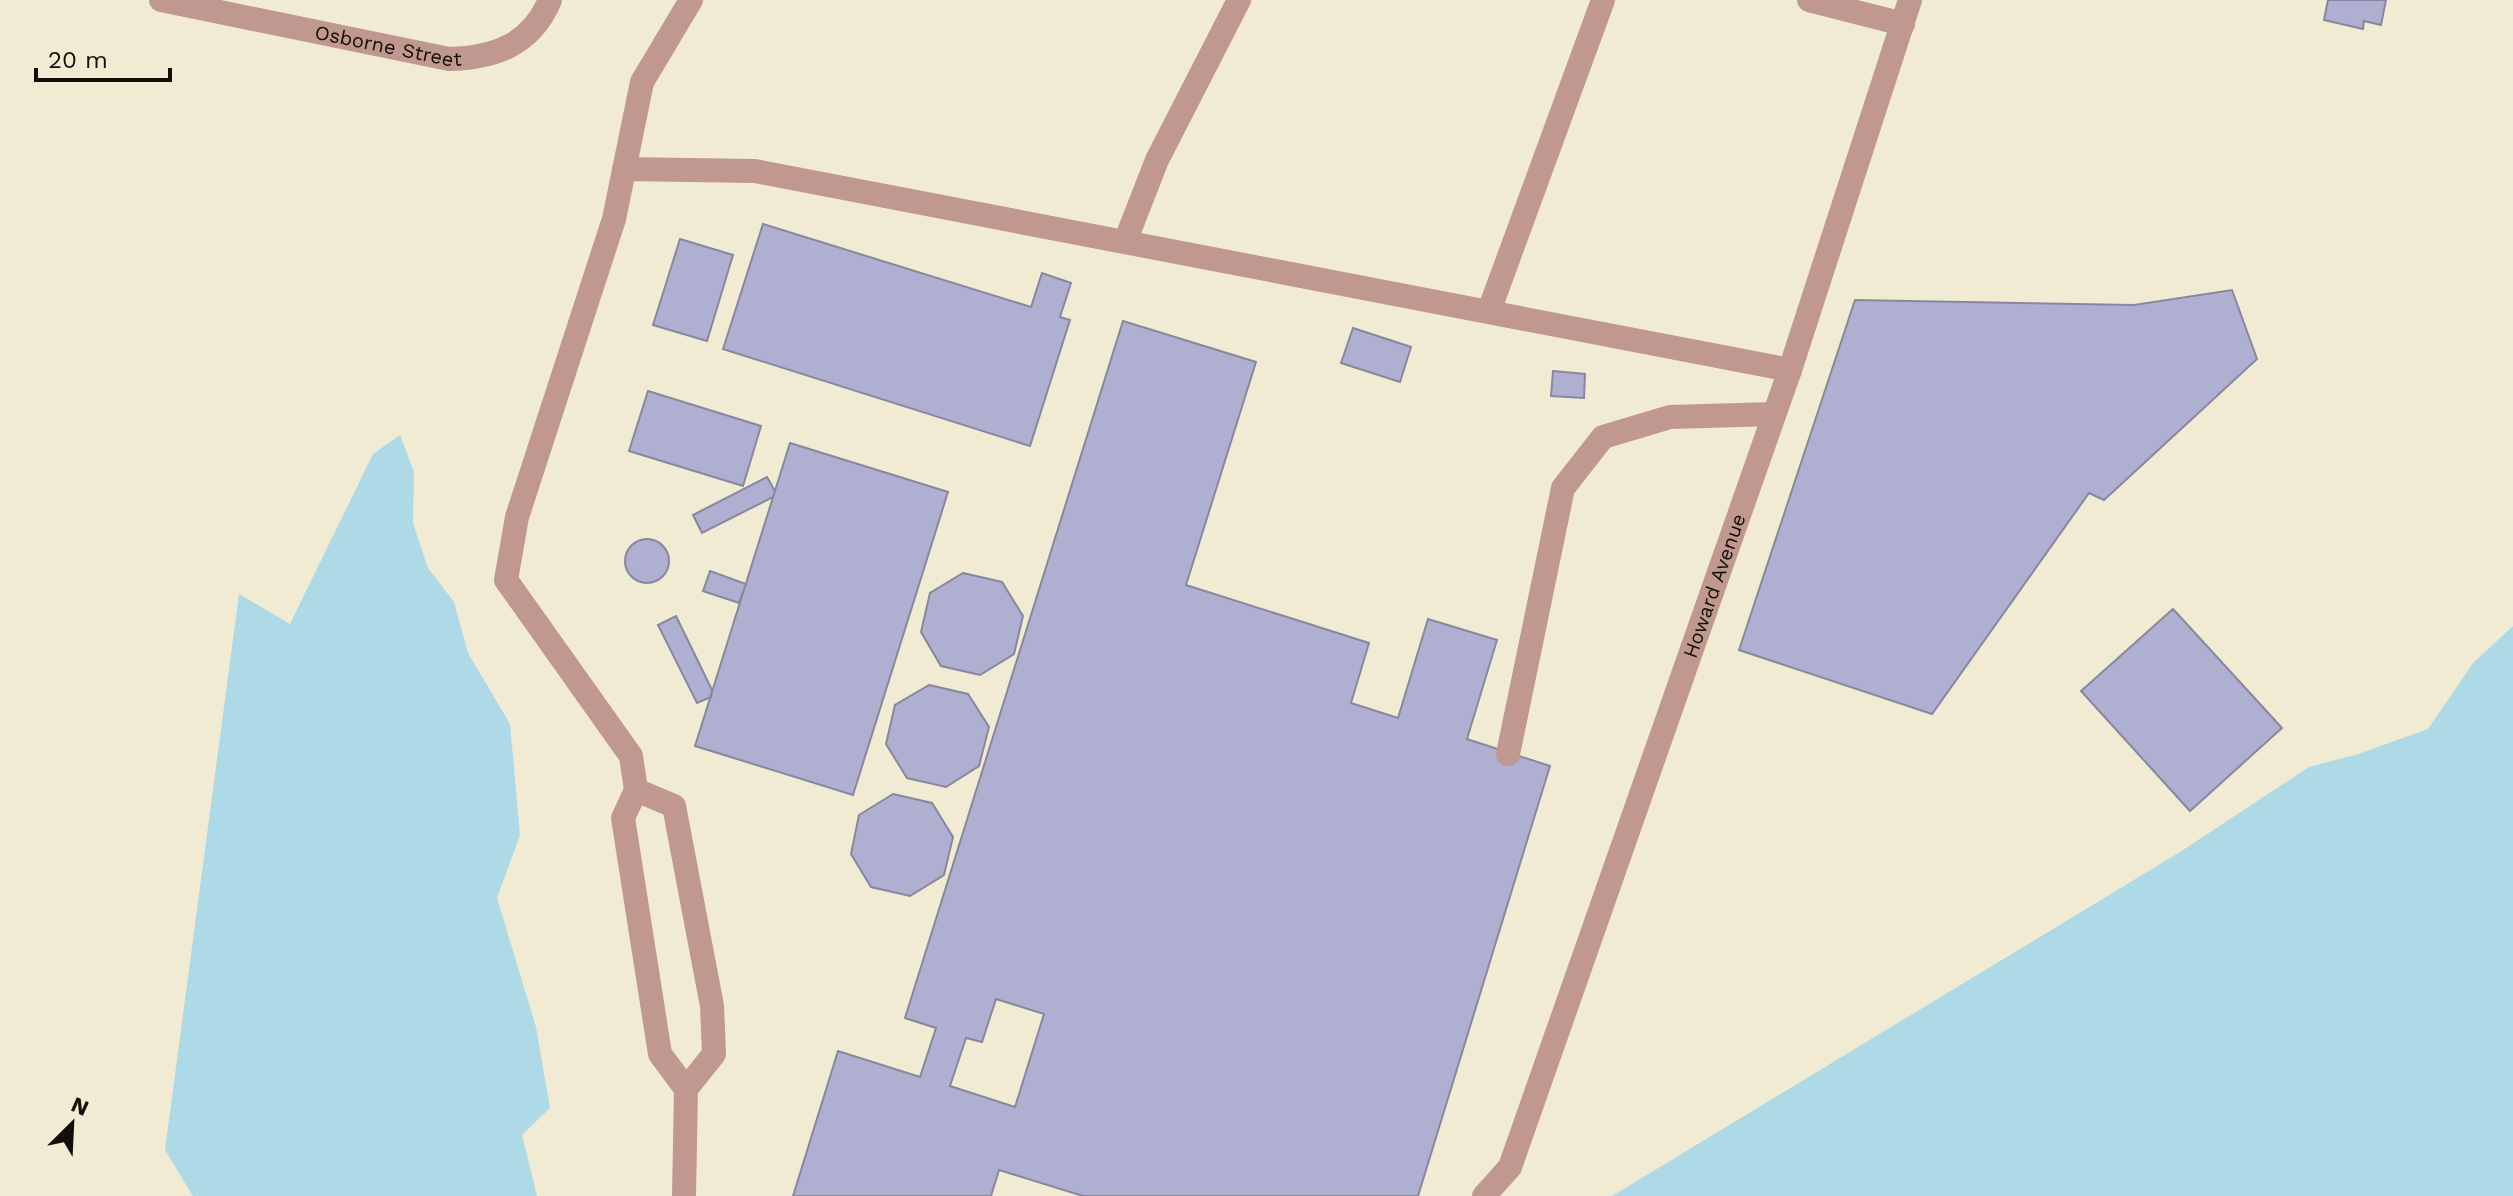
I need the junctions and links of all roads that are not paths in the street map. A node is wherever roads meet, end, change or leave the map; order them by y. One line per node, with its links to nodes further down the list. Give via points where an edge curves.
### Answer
1 (161, 0): 2 (street, Osborne Street, via 449,59 478,58 517,42)
2 (550, 0)
3 (691, 0): 9 (street, via 642,82)
4 (1239, 0): 10 (street, via 1157,160)
5 (1603, 0): 11 (street)
6 (1809, 0): 8 (street)
7 (1910, 0): 8 (street, Howard Avenue)
8 (1903, 24): 12 (street, Howard Avenue)
9 (624, 169): 10 (street, via 755,171); 15 (street, via 614,219 517,517 506,580 631,756)
10 (1125, 242): 11 (street)
11 (1489, 311): 12 (street)
12 (1790, 370): 13 (street, Howard Avenue)
13 (1774, 414): 14 (street, via 1670,417 1603,437 1563,488); 18 (street, Howard Avenue, via 1510,1167)
14 (1508, 754)
15 (636, 790): 16 (street, via 623,818 660,1054); 16 (street, via 674,806 712,1006 714,1054)
16 (686, 1089): 17 (street)
17 (684, 1196)
18 (1484, 1196)

